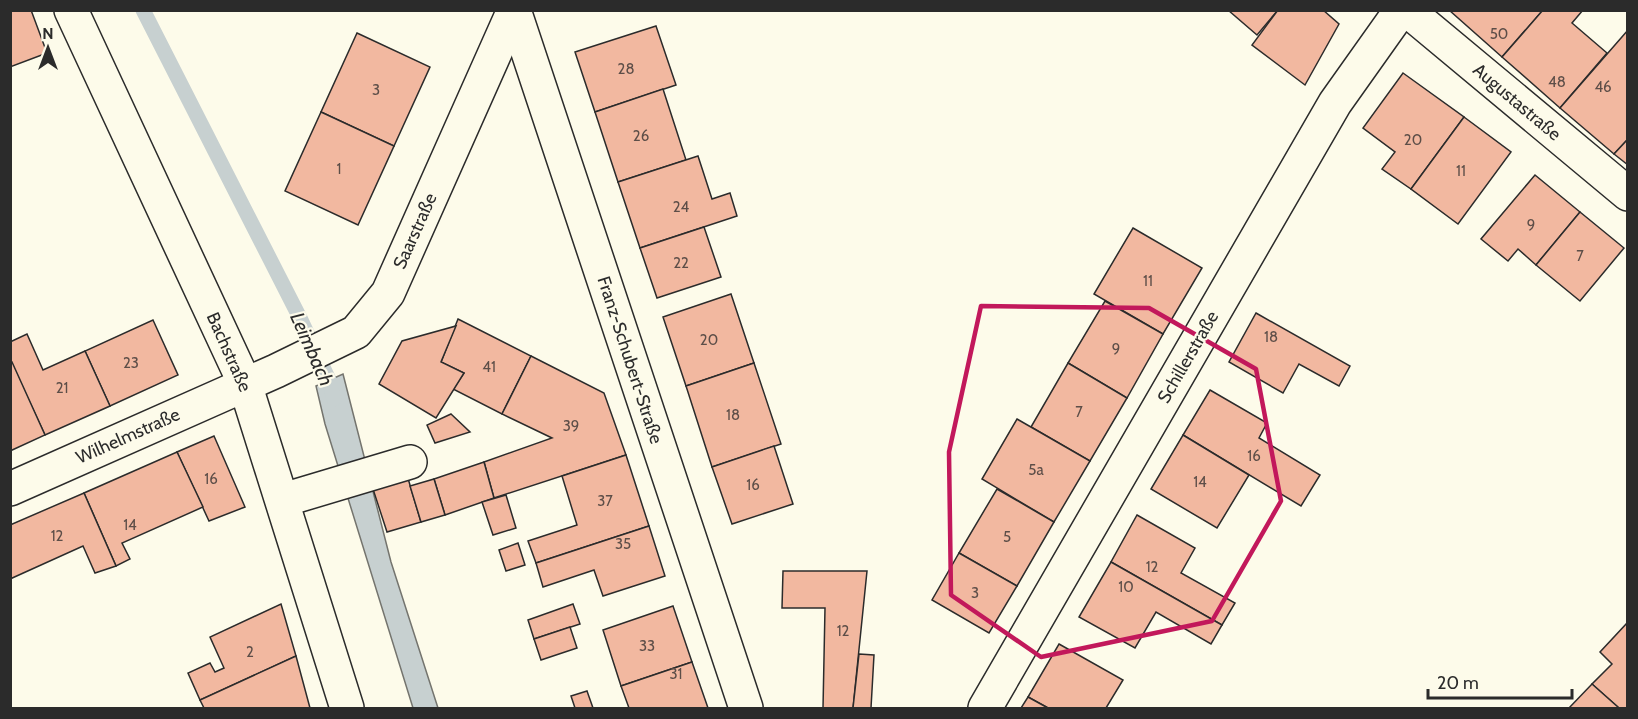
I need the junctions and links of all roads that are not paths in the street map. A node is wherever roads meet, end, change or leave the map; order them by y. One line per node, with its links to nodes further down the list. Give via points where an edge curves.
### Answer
1 (71, 10): 6 (street, Bachstraße)
2 (514, 10): 6 (street, Saarstraße, via 388,293 356,332); 11 (street, Franz-Schubert-Straße)
3 (1401, 10): 12 (street, Schillerstraße, via 1335,103)
4 (1407, 10): 5 (street, Augustastraße)
5 (1628, 195)
6 (245, 384): 8 (street, Wilhelmstraße); 9 (street, Bachstraße)
7 (410, 462): 9 (street)
8 (10, 489)
9 (283, 500): 10 (street, Bachstraße)
10 (347, 708)
11 (746, 708)
12 (985, 708)

